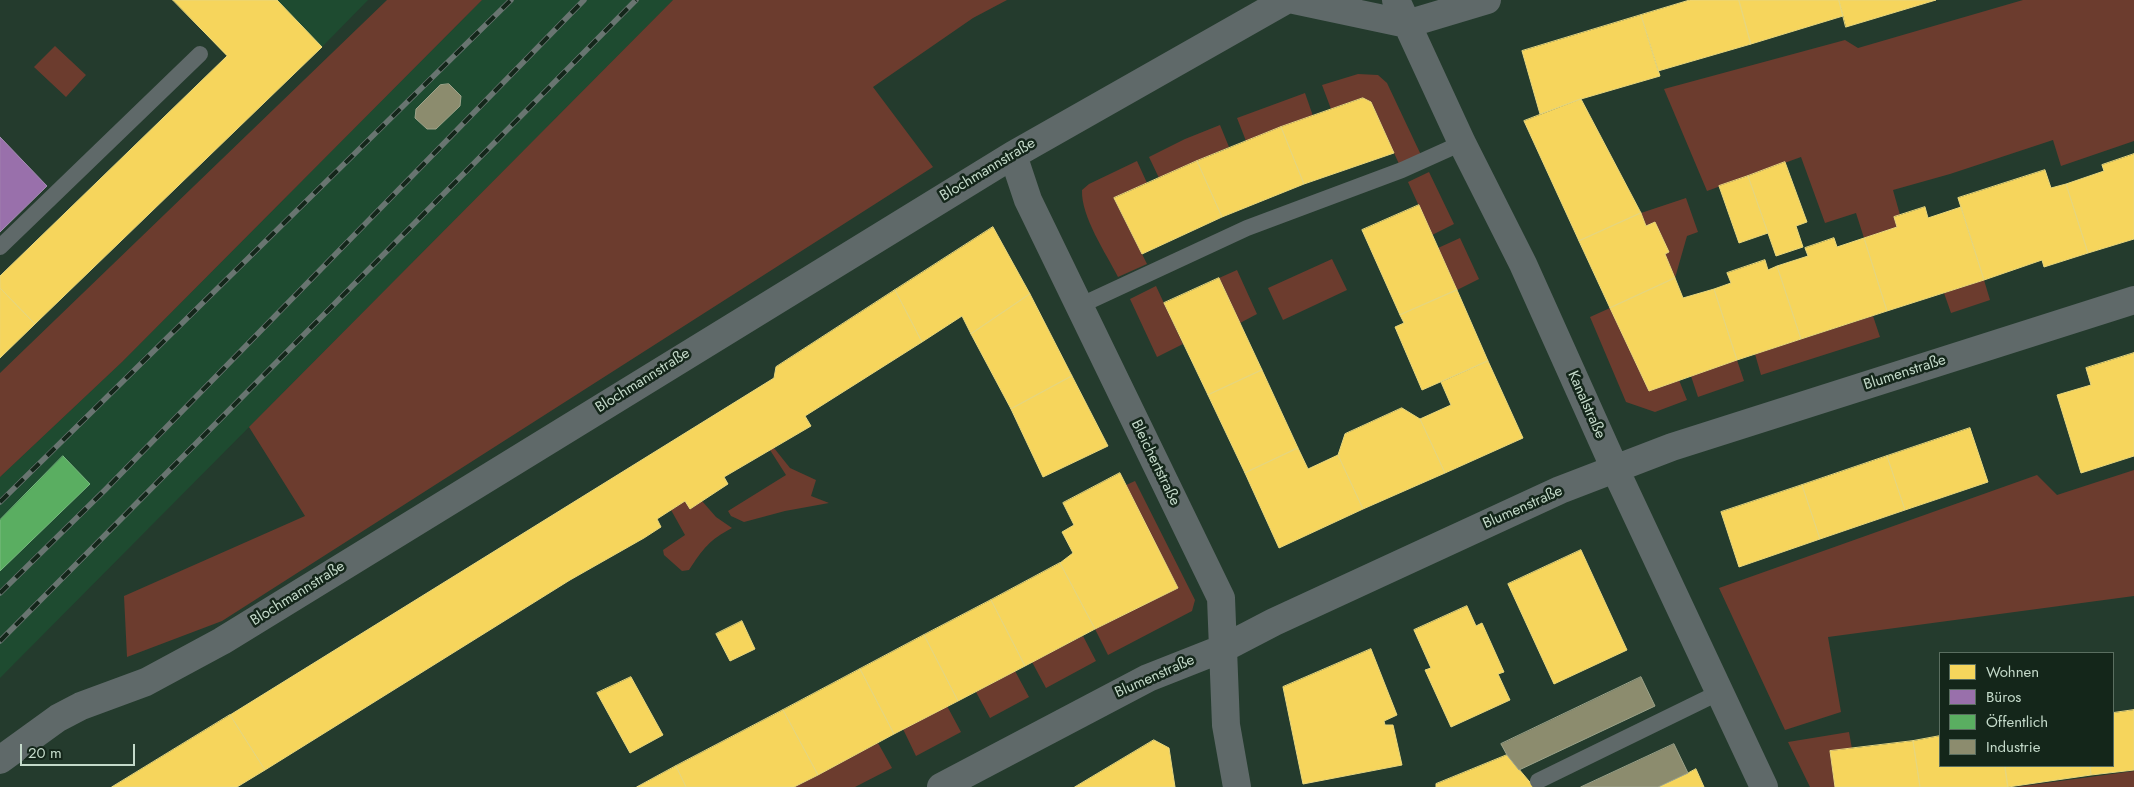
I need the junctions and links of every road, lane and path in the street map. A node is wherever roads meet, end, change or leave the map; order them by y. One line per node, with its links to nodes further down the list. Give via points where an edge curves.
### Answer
1 (1286, 0): 7 (street, Blochmannstraße)
2 (1294, 0): 4 (street)
3 (1487, 0): 4 (street)
4 (1401, 12): 6 (street, Kanalstraße)
5 (200, 54): 8 (lane)
6 (1462, 143): 10 (lane, via 1402,170 1247,228); 11 (street, Kanalstraße, via 1523,264)
7 (1012, 155): 10 (street, Bleichertstraße, via 1028,200); 14 (street, Blochmannstraße, via 222,641 146,682 58,718)
8 (0, 247)
9 (2134, 300): 11 (street, Blumenstraße)
10 (1079, 306): 12 (street, Bleichertstraße, via 1221,598)
11 (1615, 469): 12 (street, Blumenstraße, via 1551,494); 13 (street, Kanalstraße)
12 (1224, 648): 16 (street, Blumenstraße, via 1148,678); 17 (street, Bleichertstraße, via 1226,725)
13 (1720, 692): 15 (lane); 18 (street, Kanalstraße)
14 (0, 760)
15 (1538, 781)
16 (941, 787)
17 (1237, 787)
18 (1764, 787)

